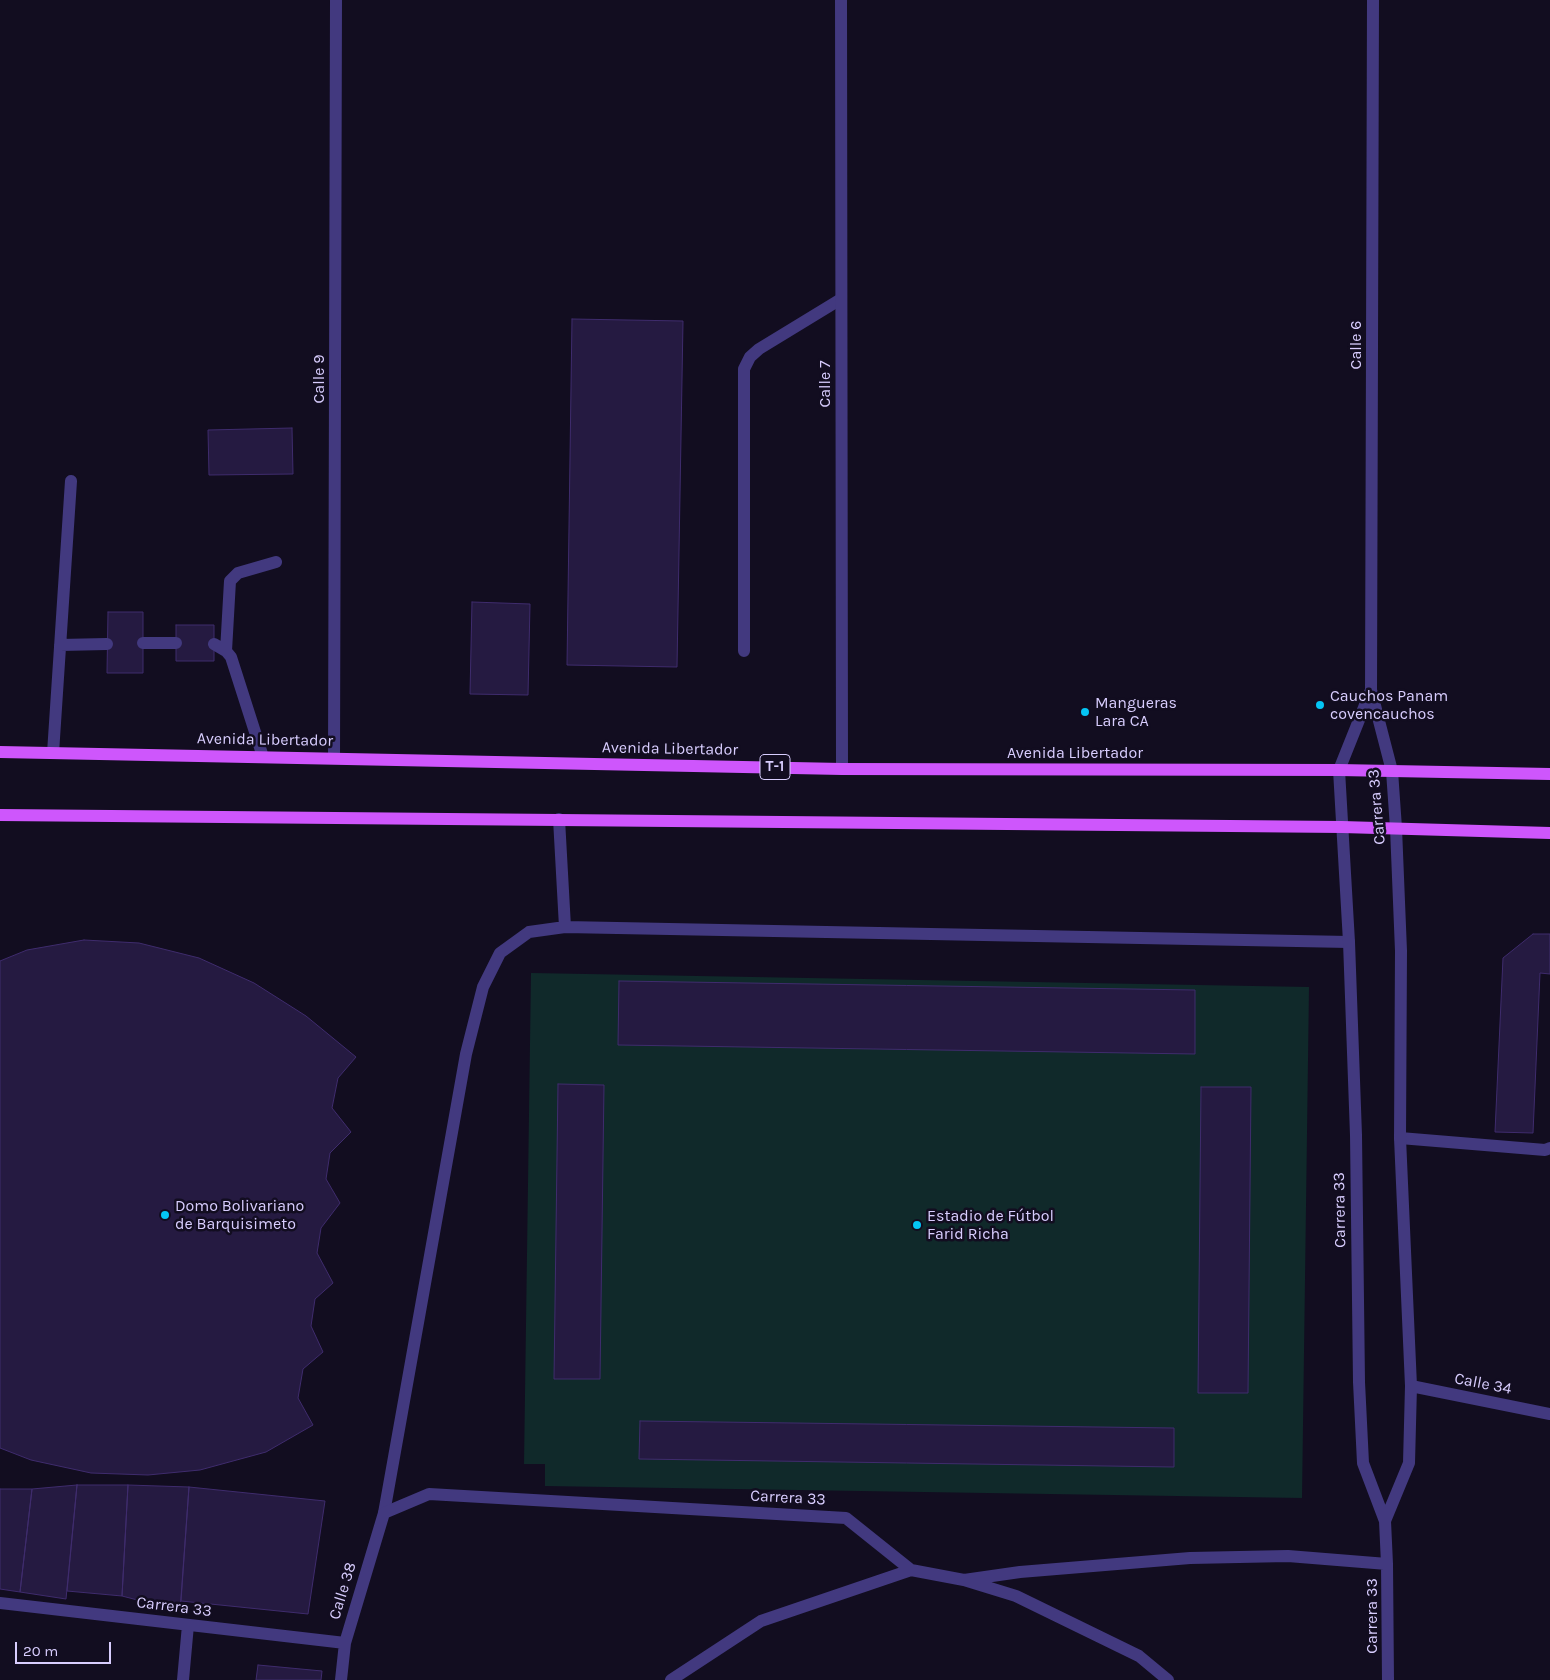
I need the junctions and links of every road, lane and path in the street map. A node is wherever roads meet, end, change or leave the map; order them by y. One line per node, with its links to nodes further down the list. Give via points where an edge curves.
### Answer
1 (336, 0): 18 (street, Calle 9)
2 (841, 0): 4 (street, Calle 7)
3 (1373, 0): 14 (street, Calle 6)
4 (842, 299): 12 (street, via 759,348 744,368); 19 (street, Calle 7)
5 (71, 481): 11 (street)
6 (276, 562): 13 (street, via 238,573 230,581)
7 (143, 643): 8 (street)
8 (176, 643)
9 (107, 644): 11 (street)
10 (214, 644): 13 (street)
11 (60, 645): 16 (street)
12 (744, 650)
13 (226, 651): 17 (street, via 231,657)
14 (1371, 690): 20 (street, Carrera 33); 21 (street, Carrera 33)
15 (0, 752): 16 (main road, Avenida Libertador / T-1)
16 (53, 753): 17 (main road, Avenida Libertador / T-1)
17 (263, 756): 18 (main road, Avenida Libertador / T-1)
18 (334, 758): 19 (main road, Avenida Libertador / T-1)
19 (842, 769): 20 (main road, Avenida Libertador / T-1)
20 (1339, 770): 21 (main road, Avenida Libertador / T-1); 25 (street, Carrera 33)
21 (1392, 771): 22 (main road, Avenida Libertador / T-1); 26 (street, Carrera 33)
22 (1550, 774)
23 (0, 814): 24 (main road)
24 (559, 820): 25 (main road); 28 (street)
25 (1342, 827): 26 (main road); 29 (street, Carrera 33)
26 (1396, 828): 27 (main road); 30 (street, Carrera 33, via 1401,951)
27 (1550, 833)
28 (564, 927): 29 (street, Calle 38); 34 (street, Calle 38, via 529,932 500,953 483,987 466,1054)
29 (1349, 942): 35 (street, Carrera 33, via 1356,1135 1358,1382 1363,1463)
30 (1400, 1138): 31 (street); 32 (street, Carrera 33)
31 (1550, 1148)
32 (1410, 1386): 33 (street, Calle 34); 35 (street, Carrera 33, via 1408,1463)
33 (1550, 1414)
34 (384, 1513): 37 (street, Carrera 33, via 429,1494 846,1518); 41 (street, Calle 38)
35 (1385, 1521): 36 (street, Carrera 33)
36 (1387, 1564): 38 (street, via 1288,1556 1190,1558 1020,1572); 46 (street, Carrera 33)
37 (911, 1570): 38 (street); 44 (street, via 761,1620)
38 (964, 1580): 45 (street, via 1016,1596 1089,1631 1138,1656)
39 (0, 1603): 40 (street, Carrera 33)
40 (188, 1625): 41 (street, Carrera 33); 42 (street)
41 (344, 1643): 43 (street, Calle 38)
42 (183, 1680)
43 (341, 1680)
44 (671, 1680)
45 (1168, 1680)
46 (1388, 1680)

